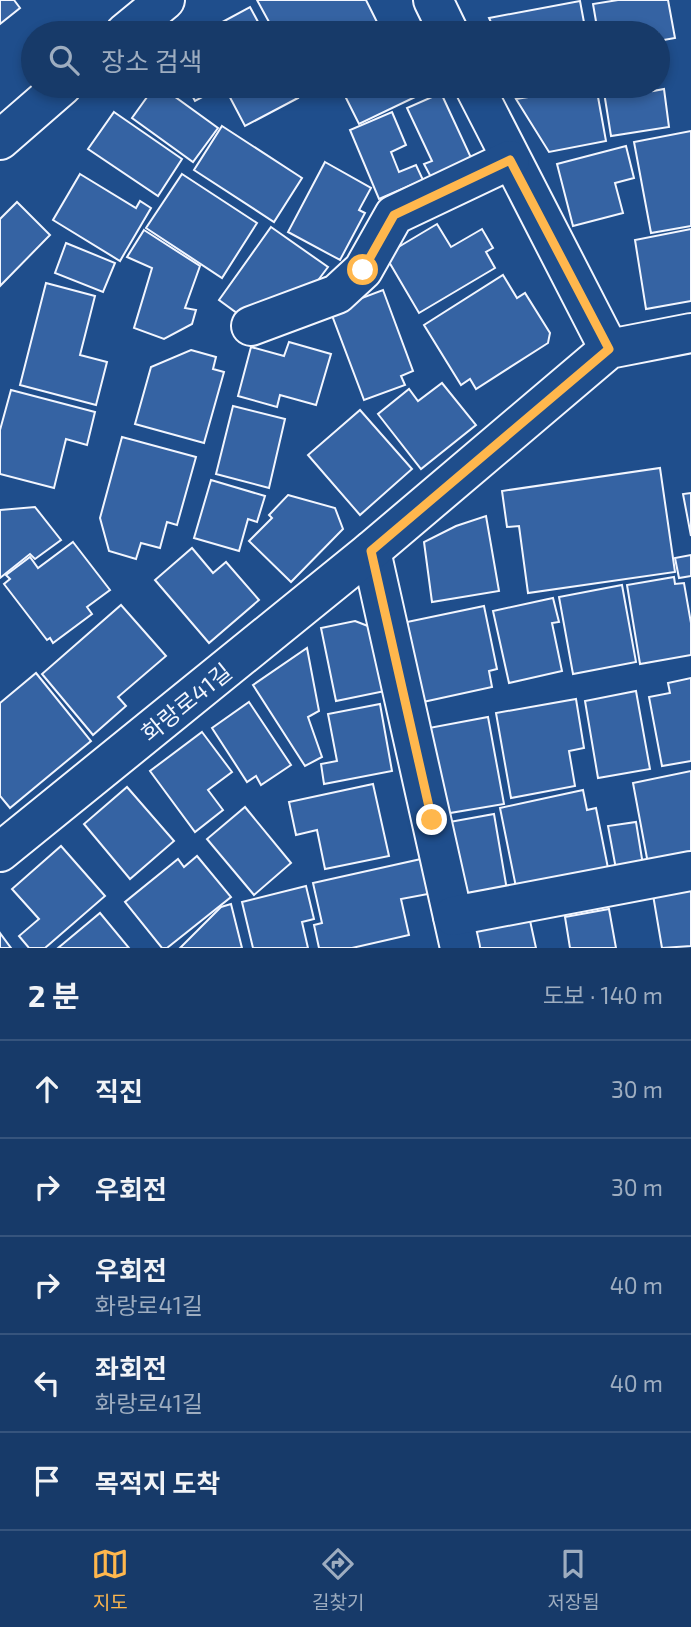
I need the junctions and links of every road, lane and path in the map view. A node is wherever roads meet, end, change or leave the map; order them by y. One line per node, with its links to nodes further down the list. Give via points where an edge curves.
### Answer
1 (165, 0): 3 (street)
2 (433, 0): 4 (street)
3 (140, 21)
4 (443, 21)
5 (48, 98): 7 (street)
6 (480, 98): 8 (street)
7 (0, 140)
8 (510, 160): 9 (street, via 394,215 363,270 337,294); 11 (street)
9 (251, 326)
10 (691, 333): 11 (street, 화랑로41길)
11 (609, 349): 12 (street, 화랑로41길)
12 (371, 551): 13 (street, 화랑로41길); 15 (street)
13 (0, 852)
14 (691, 871): 15 (street)
15 (456, 932)

